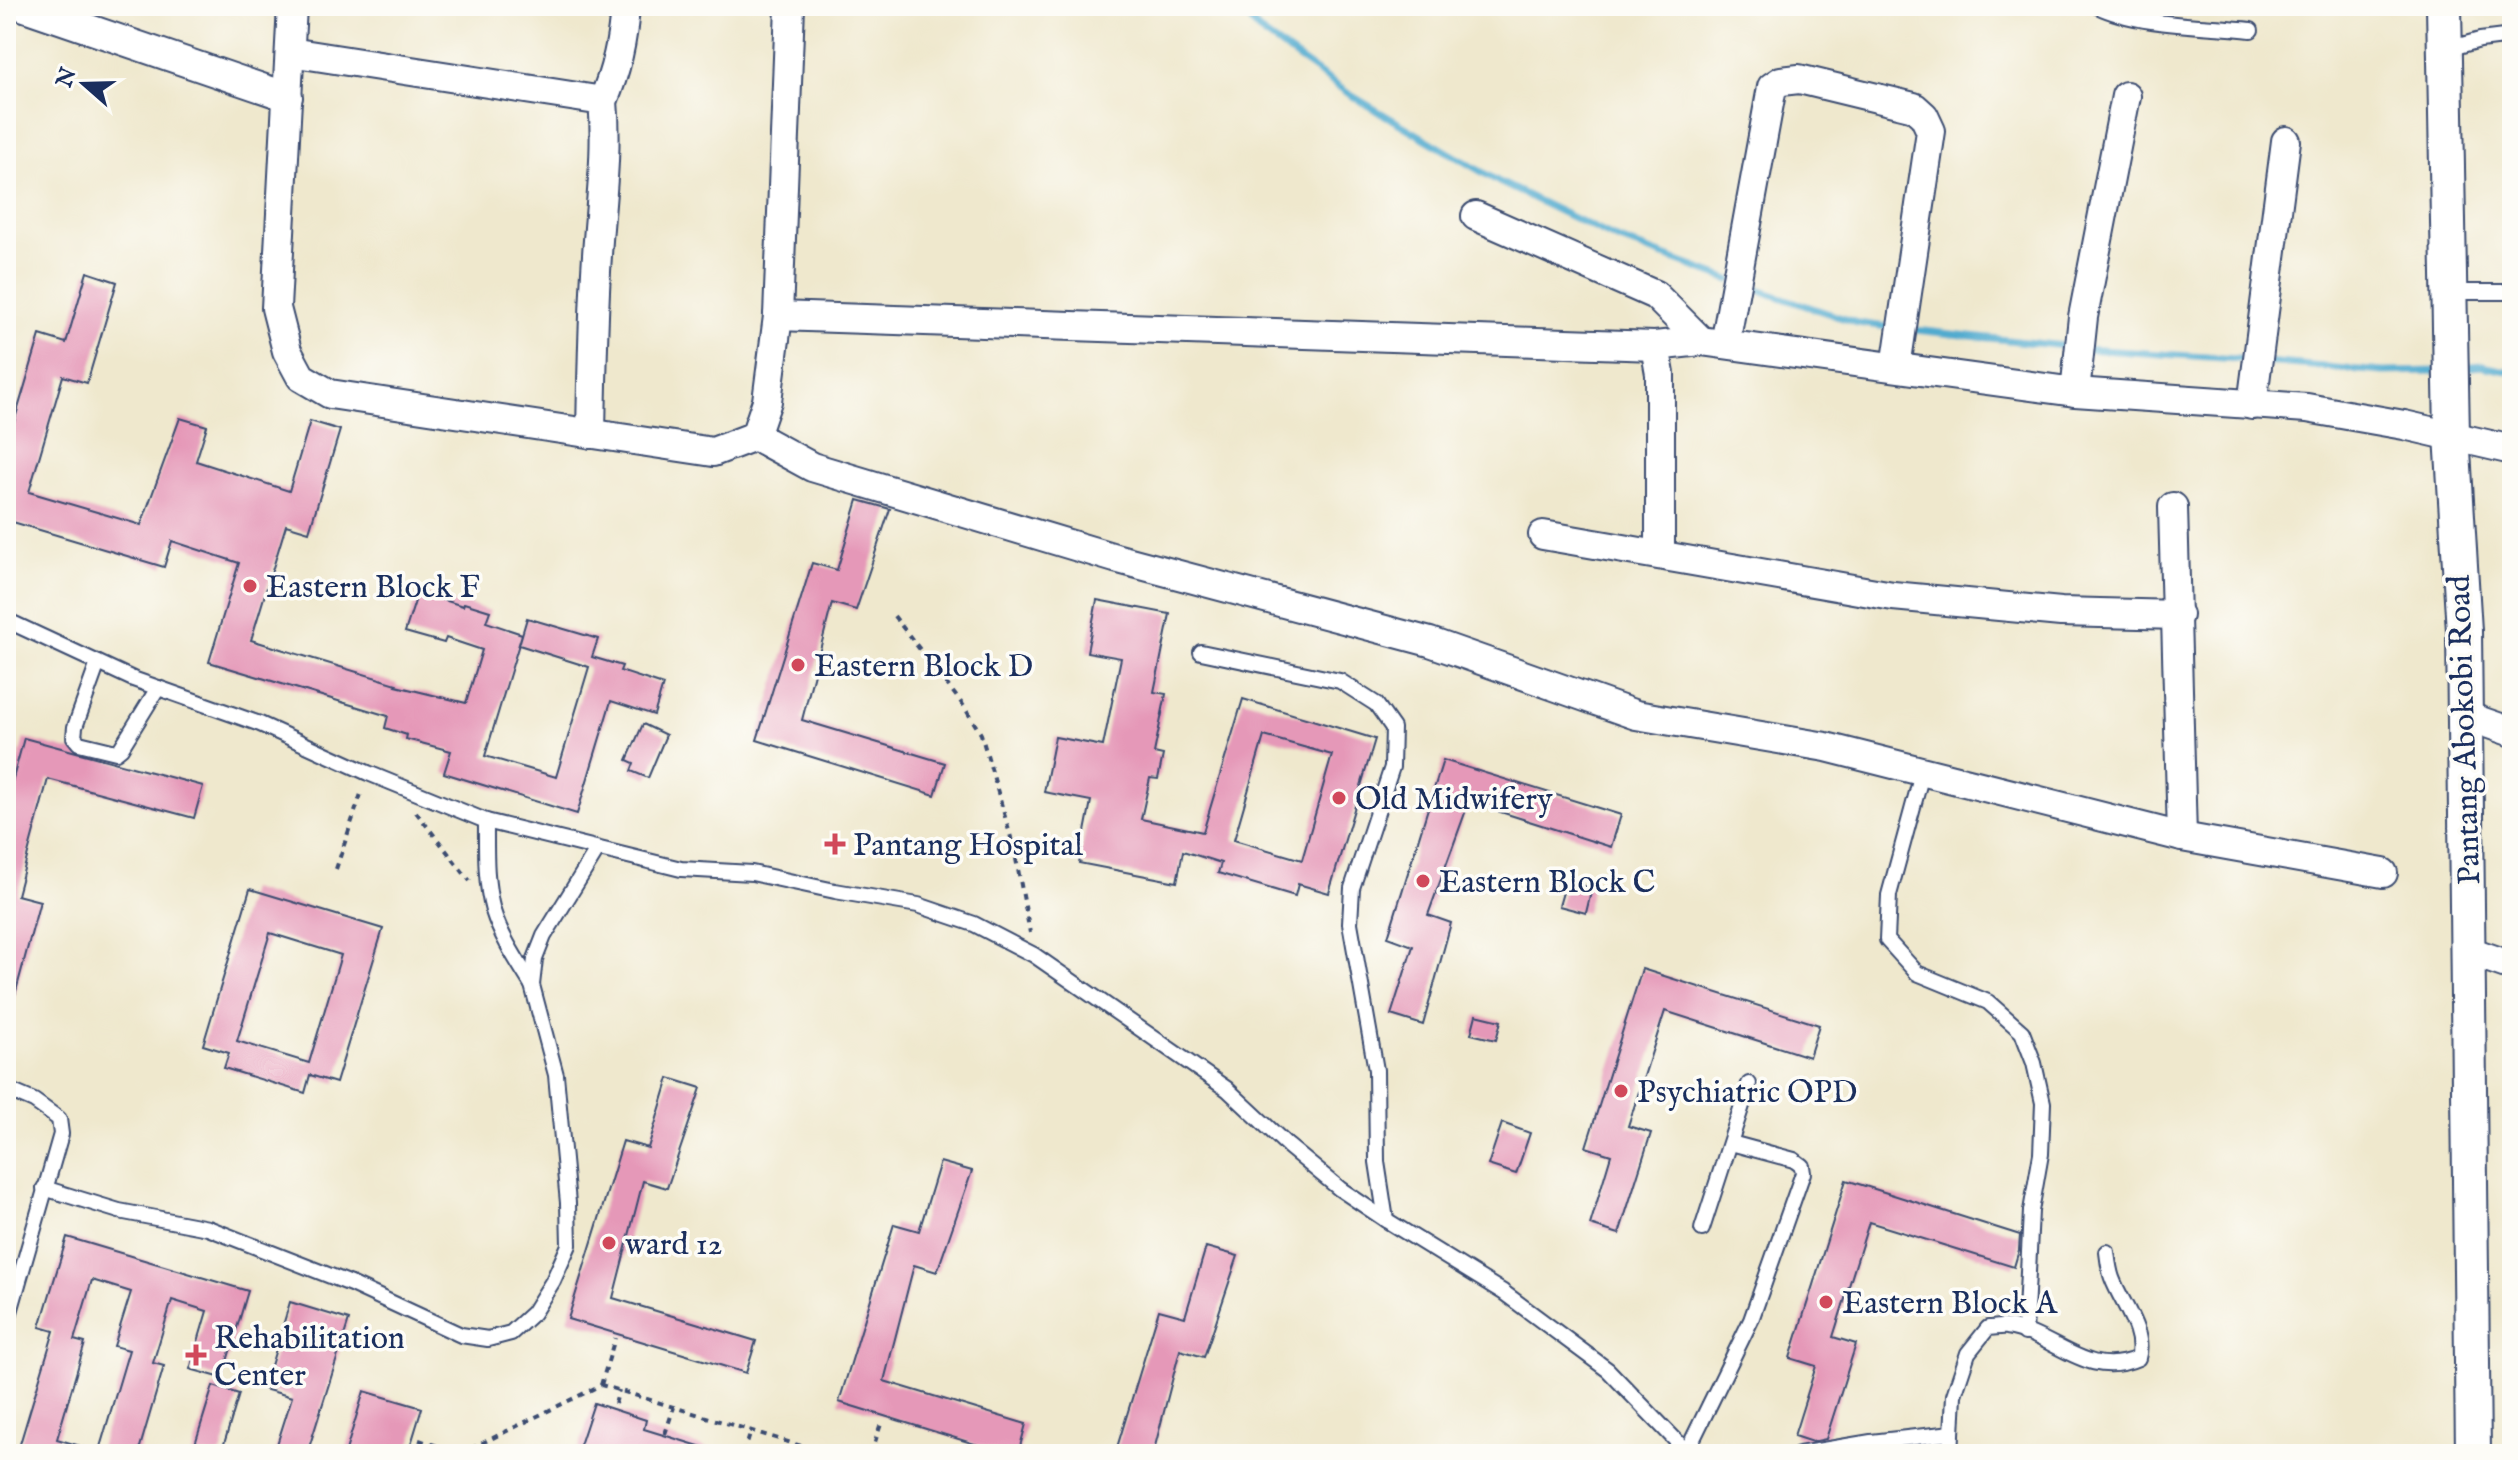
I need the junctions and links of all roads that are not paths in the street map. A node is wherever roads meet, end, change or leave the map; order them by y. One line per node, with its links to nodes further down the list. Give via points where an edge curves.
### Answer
1 (22, 6): 12 (street)
2 (292, 6): 10 (street)
3 (625, 6): 13 (street, via 619,56)
4 (790, 6): 18 (street)
5 (2097, 6): 7 (lane, via 2146,20)
6 (2444, 6): 9 (street, Pantang Abokobi Road)
7 (2251, 30)
8 (2512, 36): 9 (lane)
9 (2444, 50): 16 (street, Pantang Abokobi Road)
10 (290, 52): 12 (street); 13 (street)
11 (2126, 96): 22 (street)
12 (288, 97): 24 (street, via 276,308 287,351 301,377 330,394)
13 (603, 101): 24 (street)
14 (2286, 141): 23 (street)
15 (1476, 216): 19 (street, via 1655,295)
16 (2449, 292): 17 (lane); 25 (street, Pantang Abokobi Road)
17 (2512, 292)
18 (778, 316): 20 (street); 26 (street, via 767,401)
19 (1713, 342): 20 (street); 21 (street); 21 (street, via 1739,271 1772,87 1799,79 1914,107 1931,131)
20 (1655, 346): 30 (street, via 1660,374)
21 (1898, 354): 22 (street)
22 (2076, 378): 23 (street)
23 (2252, 405): 25 (street, via 2307,408)
24 (591, 434): 26 (street, via 713,452)
25 (2452, 435): 27 (street); 36 (street, Pantang Abokobi Road)
26 (755, 436): 38 (street, via 812,467 1115,558 1430,642 1636,715 1826,747)
27 (2512, 450)
28 (2173, 507): 31 (street)
29 (1543, 535): 30 (street)
30 (1660, 554): 31 (street, via 1893,596 2061,612)
31 (2178, 615): 40 (street)
32 (6, 620): 34 (lane)
33 (1201, 652): 50 (lane, via 1340,681 1376,704 1393,728 1392,767 1352,888 1350,923 1376,1070 1377,1162)
34 (98, 663): 35 (lane); 35 (lane, via 75,727 79,743 116,752)
35 (158, 688): 39 (lane, via 260,724)
36 (2466, 716): 37 (street); 43 (street, Pantang Abokobi Road)
37 (2512, 732)
38 (1923, 770): 40 (street); 54 (lane, via 1889,895 1887,940 1917,973 1988,1002 2022,1032 2034,1063 2043,1103)
39 (486, 821): 41 (lane); 45 (lane, via 493,911)
40 (2182, 837): 42 (street)
41 (597, 850): 45 (lane, via 544,936); 50 (lane, via 681,869 752,873 918,905 974,924 1034,955 1227,1089 1340,1189)
42 (2383, 873)
43 (2469, 951): 44 (street); 59 (street, Pantang Abokobi Road)
44 (2512, 966)
45 (532, 985): 49 (lane, via 556,1075 569,1245 533,1313 511,1333 488,1339 461,1335 351,1284 208,1228 119,1211)
46 (1749, 1084): 48 (lane)
47 (6, 1089): 49 (lane, via 59,1119 61,1134)
48 (1731, 1143): 51 (lane); 56 (lane, via 1794,1160 1803,1173 1751,1320)
49 (44, 1188): 53 (lane)
50 (1386, 1220): 56 (lane, via 1503,1292 1608,1370)
51 (1702, 1229)
52 (2107, 1252): 54 (lane, via 2110,1274 2141,1347 2138,1358 2092,1364)
53 (6, 1326)
54 (2025, 1333): 55 (lane, via 1988,1328 1968,1353 1954,1395)
55 (1952, 1433): 57 (lane); 58 (lane)
56 (1688, 1453)
57 (1799, 1454)
58 (1951, 1454)
59 (2473, 1454)

